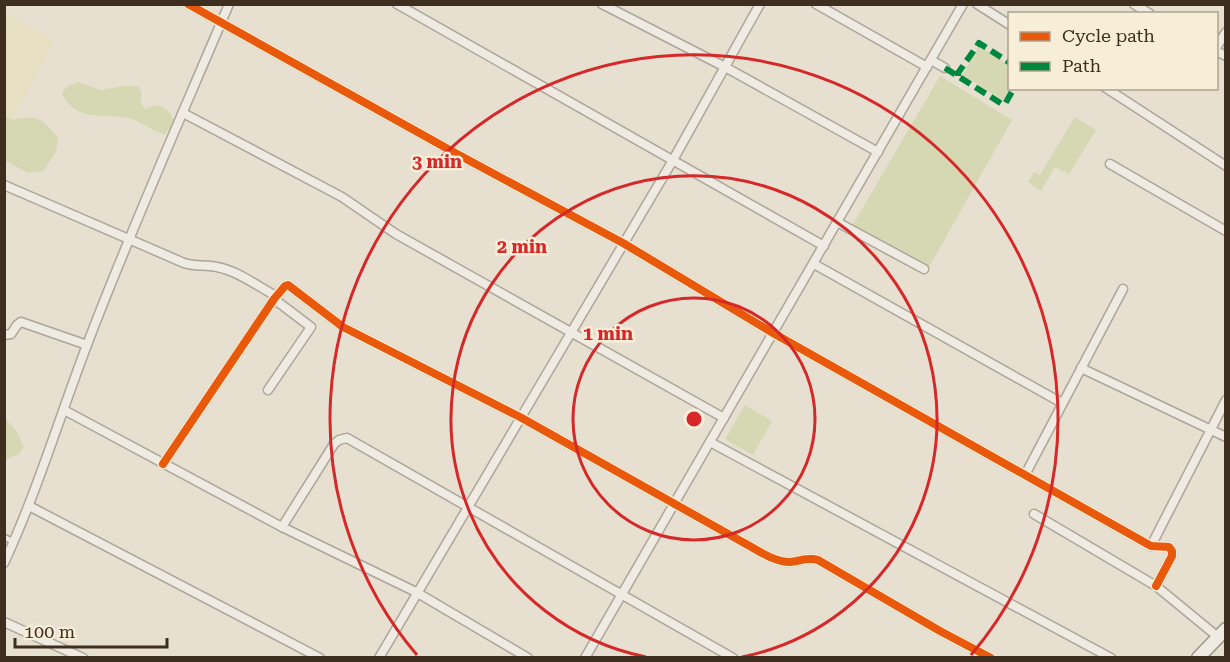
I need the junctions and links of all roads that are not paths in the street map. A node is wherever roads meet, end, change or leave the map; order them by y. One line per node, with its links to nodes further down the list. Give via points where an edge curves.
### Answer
1 (188, 4): 11 (street)
2 (229, 4): 11 (street)
3 (397, 4): 21 (street)
4 (602, 4): 16 (street)
5 (760, 4): 16 (street)
6 (816, 4): 15 (street)
7 (963, 4): 15 (street)
8 (977, 4): 12 (street)
9 (1134, 4): 10 (street)
10 (1147, 12)
11 (222, 22): 19 (street); 28 (street)
12 (1008, 25)
13 (1226, 32): 14 (street)
14 (1218, 46)
15 (929, 64): 17 (street); 20 (street)
16 (725, 67): 20 (street); 21 (street)
17 (945, 68)
18 (1109, 90): 23 (street)
19 (183, 113): 27 (street); 34 (street, via 342,196 396,234)
20 (878, 152): 25 (street)
21 (673, 160): 28 (street); 29 (street)
22 (1110, 164): 26 (street)
23 (1226, 166)
24 (4, 185): 27 (street)
25 (837, 222): 29 (street); 31 (street)
26 (1226, 231)
27 (129, 239): 33 (street, via 186,264 230,270); 37 (street)
28 (623, 243): 34 (street); 35 (street)
29 (824, 246): 30 (street)
30 (814, 264): 35 (street); 41 (street)
31 (924, 269)
32 (1123, 289): 38 (street)
33 (275, 297): 39 (street, via 311,327); 43 (street, via 288,285 343,327); 48 (street)
34 (571, 331): 43 (street); 44 (street)
35 (773, 333): 44 (street); 49 (street)
36 (4, 335): 37 (street, via 11,334 19,322 25,322)
37 (87, 345): 42 (street)
38 (1081, 368): 41 (street); 45 (street)
39 (268, 390)
40 (1226, 400): 45 (street)
41 (1062, 402): 49 (street)
42 (64, 410): 48 (street); 51 (street)
43 (520, 417): 50 (street); 52 (street)
44 (724, 418): 47 (street)
45 (1212, 430): 46 (street); 57 (street)
46 (1226, 437)
47 (710, 442): 50 (street); 71 (street)
48 (163, 464): 54 (street)
49 (1025, 475): 57 (street)
50 (675, 504): 61 (street); 70 (street, via 773,558 788,562 818,560)
51 (29, 506): 56 (street); 65 (street)
52 (468, 506): 54 (street, via 346,438 334,444); 60 (street); 61 (street)
53 (1034, 514): 59 (street)
54 (282, 527): 60 (street)
55 (4, 537): 56 (lane)
56 (14, 542): 58 (street)
57 (1151, 546): 59 (street, via 1172,551)
58 (4, 563)
59 (1156, 586): 63 (street)
60 (416, 592): 66 (street); 67 (street)
61 (621, 595): 68 (street); 69 (street)
62 (4, 622): 64 (street)
63 (1222, 633): 72 (main road)
64 (83, 657)
65 (320, 657)
66 (379, 657)
67 (528, 657)
68 (585, 657)
69 (733, 657)
70 (991, 657)
71 (1111, 657)
72 (1198, 657)

